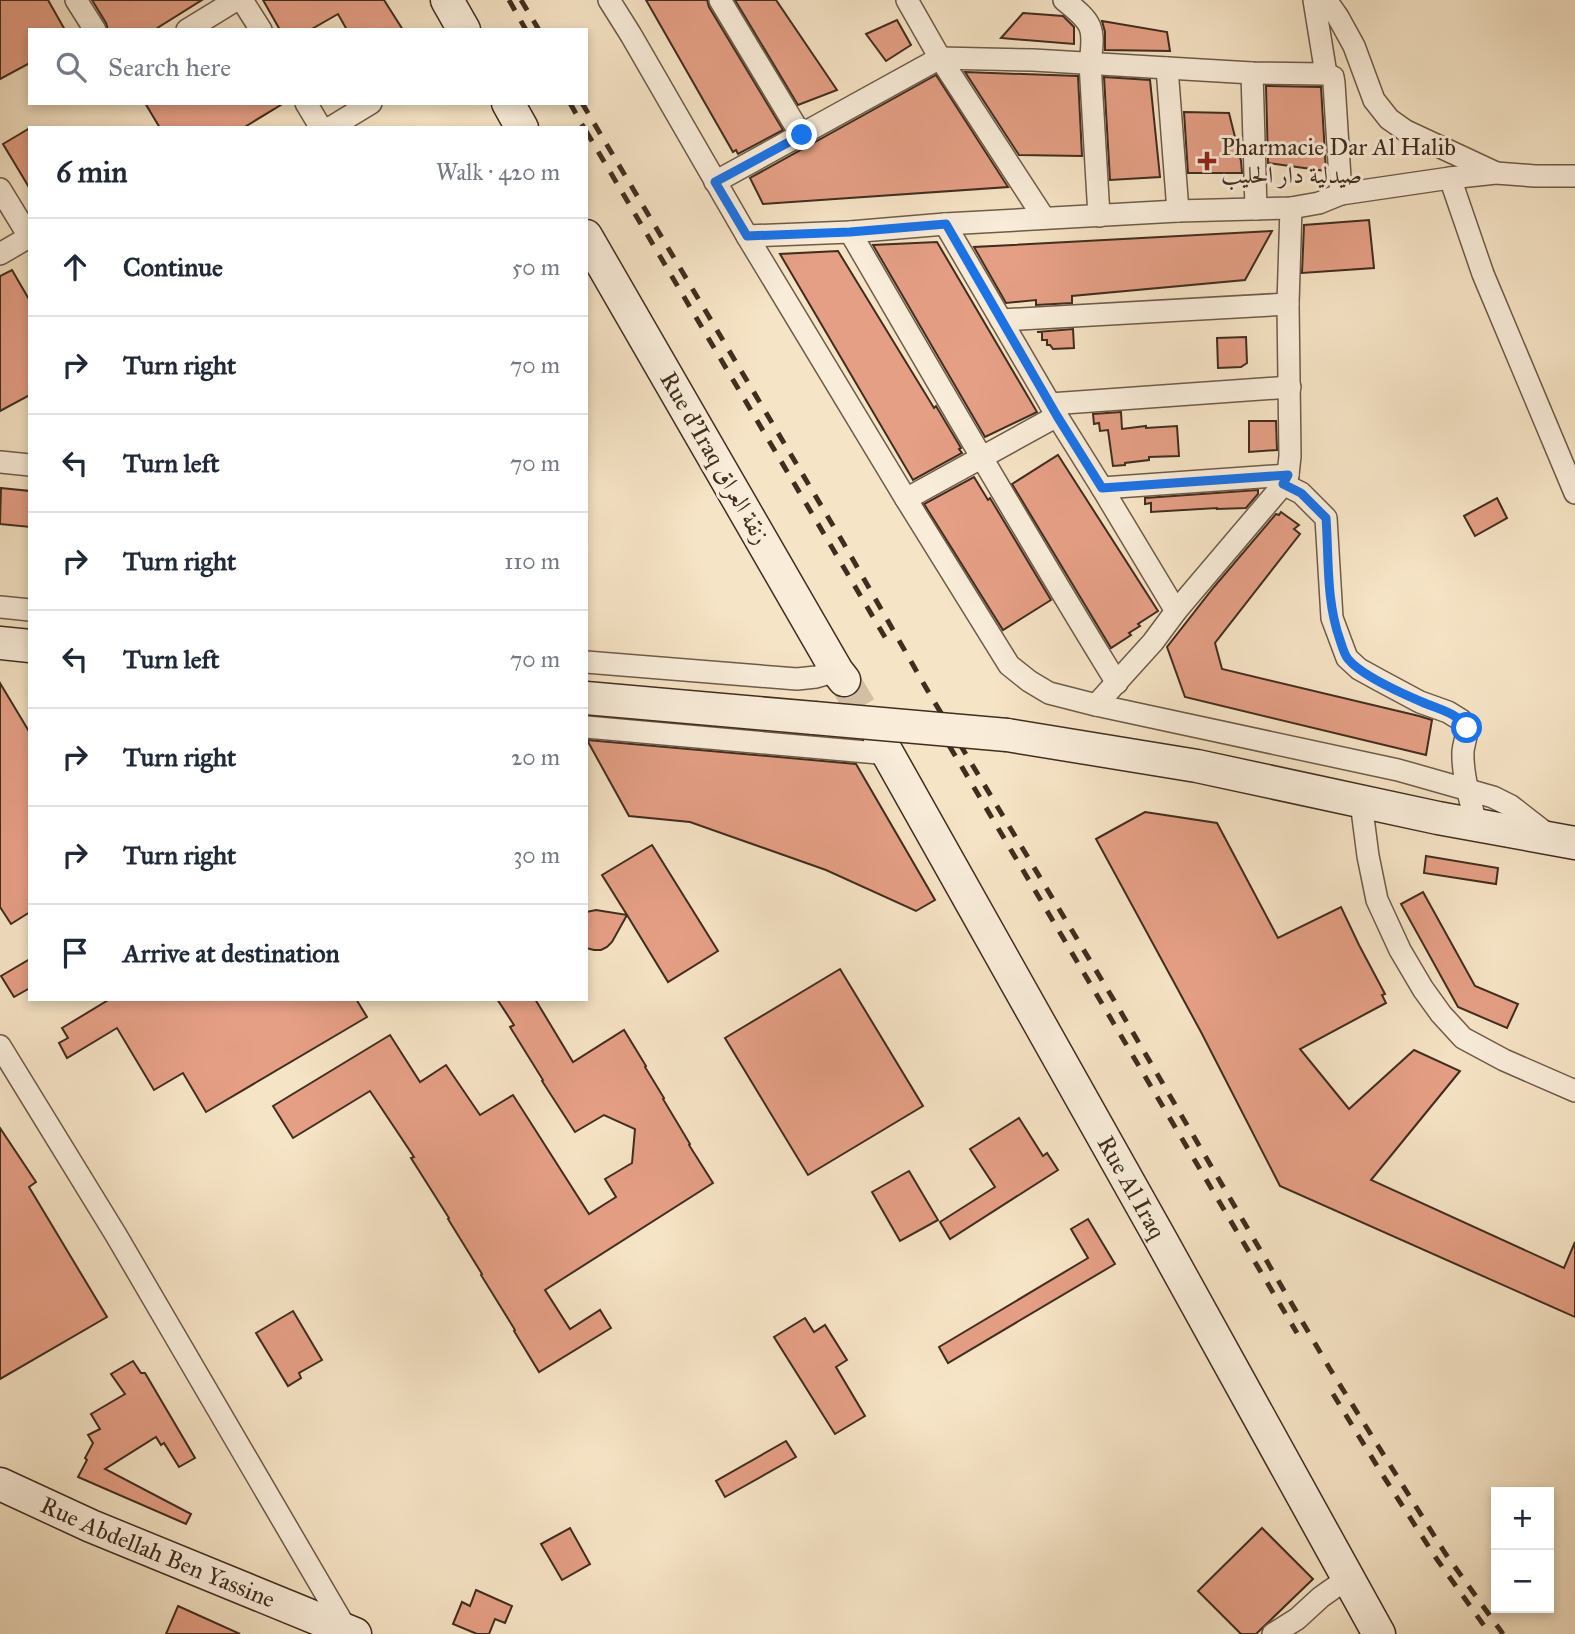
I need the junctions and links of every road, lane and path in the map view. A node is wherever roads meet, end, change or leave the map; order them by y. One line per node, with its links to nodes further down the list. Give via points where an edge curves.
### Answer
1 (76, 0): 11 (street)
2 (236, 0): 12 (street)
3 (242, 0): 13 (street)
4 (447, 0): 14 (street)
5 (609, 0): 30 (street)
6 (720, 0): 26 (street)
7 (906, 0): 15 (street)
8 (1064, 0): 16 (street, via 1088,21 1093,39)
9 (1314, 0): 19 (street)
10 (1326, 0): 27 (street, via 1354,46 1374,100 1389,119)
11 (94, 28)
12 (190, 28)
13 (260, 28)
14 (463, 28)
15 (940, 58): 16 (street); 26 (street); 37 (street)
16 (1090, 63): 17 (street); 36 (street)
17 (1167, 68): 18 (street); 35 (street)
18 (1252, 73): 19 (street); 34 (street)
19 (1326, 74): 32 (street, via 1334,83)
20 (307, 105): 23 (street)
21 (368, 105): 24 (street)
22 (509, 105): 25 (street)
23 (320, 126)
24 (333, 126)
25 (521, 126)
26 (802, 135): 30 (street)
27 (1496, 173): 28 (street); 29 (street)
28 (1575, 176)
29 (1450, 178): 32 (street); 54 (street, via 1483,274)
30 (715, 182): 41 (street)
31 (0, 189): 40 (street)
32 (1341, 194): 33 (street)
33 (1291, 208): 34 (street); 45 (street)
34 (1256, 209): 35 (street)
35 (1178, 211): 36 (street)
36 (1099, 216): 37 (street)
37 (1044, 218): 38 (street)
38 (946, 224): 39 (street); 46 (street)
39 (850, 232): 41 (street); 49 (street)
40 (28, 236)
41 (747, 236): 55 (street)
42 (28, 239): 44 (street)
43 (588, 239): 62 (street, Rue d'Iraq زنقة العراق)
44 (0, 254)
45 (1288, 304): 46 (street); 47 (street)
46 (1001, 320): 48 (street)
47 (1290, 387): 48 (street); 52 (street)
48 (1054, 410): 49 (street); 53 (street)
49 (981, 457): 55 (street); 63 (street)
50 (0, 462): 51 (street)
51 (28, 465)
52 (1286, 480): 53 (street); 58 (street); 68 (street, via 1326,518 1332,618 1347,658 1359,669 1465,724)
53 (1102, 488): 58 (street)
54 (1575, 493)
55 (906, 499): 65 (street, via 1009,665 1049,693)
56 (0, 607): 57 (street)
57 (28, 610)
58 (1176, 611): 63 (street)
59 (0, 643): 60 (street)
60 (28, 646)
61 (588, 662): 62 (street, via 797,679)
62 (841, 676)
63 (1117, 683): 65 (street)
64 (588, 698): 69 (street, bridge, via 1007,735 1197,766)
65 (1096, 705): 68 (street)
66 (588, 727): 67 (street)
67 (884, 747): 75 (street, Rue Al Iraq)
68 (1468, 790): 70 (street); 71 (street, via 1511,806)
69 (1361, 802): 70 (street); 73 (street, via 1377,900 1400,950 1441,1014 1463,1038)
70 (1476, 825): 71 (street)
71 (1565, 841)
72 (0, 1046): 76 (street)
73 (1575, 1091)
74 (0, 1484): 76 (street, Rue Abdellah Ben Yassine)
75 (1348, 1578): 77 (street); 78 (street, Rue Al Iraq)
76 (350, 1633)
77 (1273, 1634)
78 (1379, 1634)

